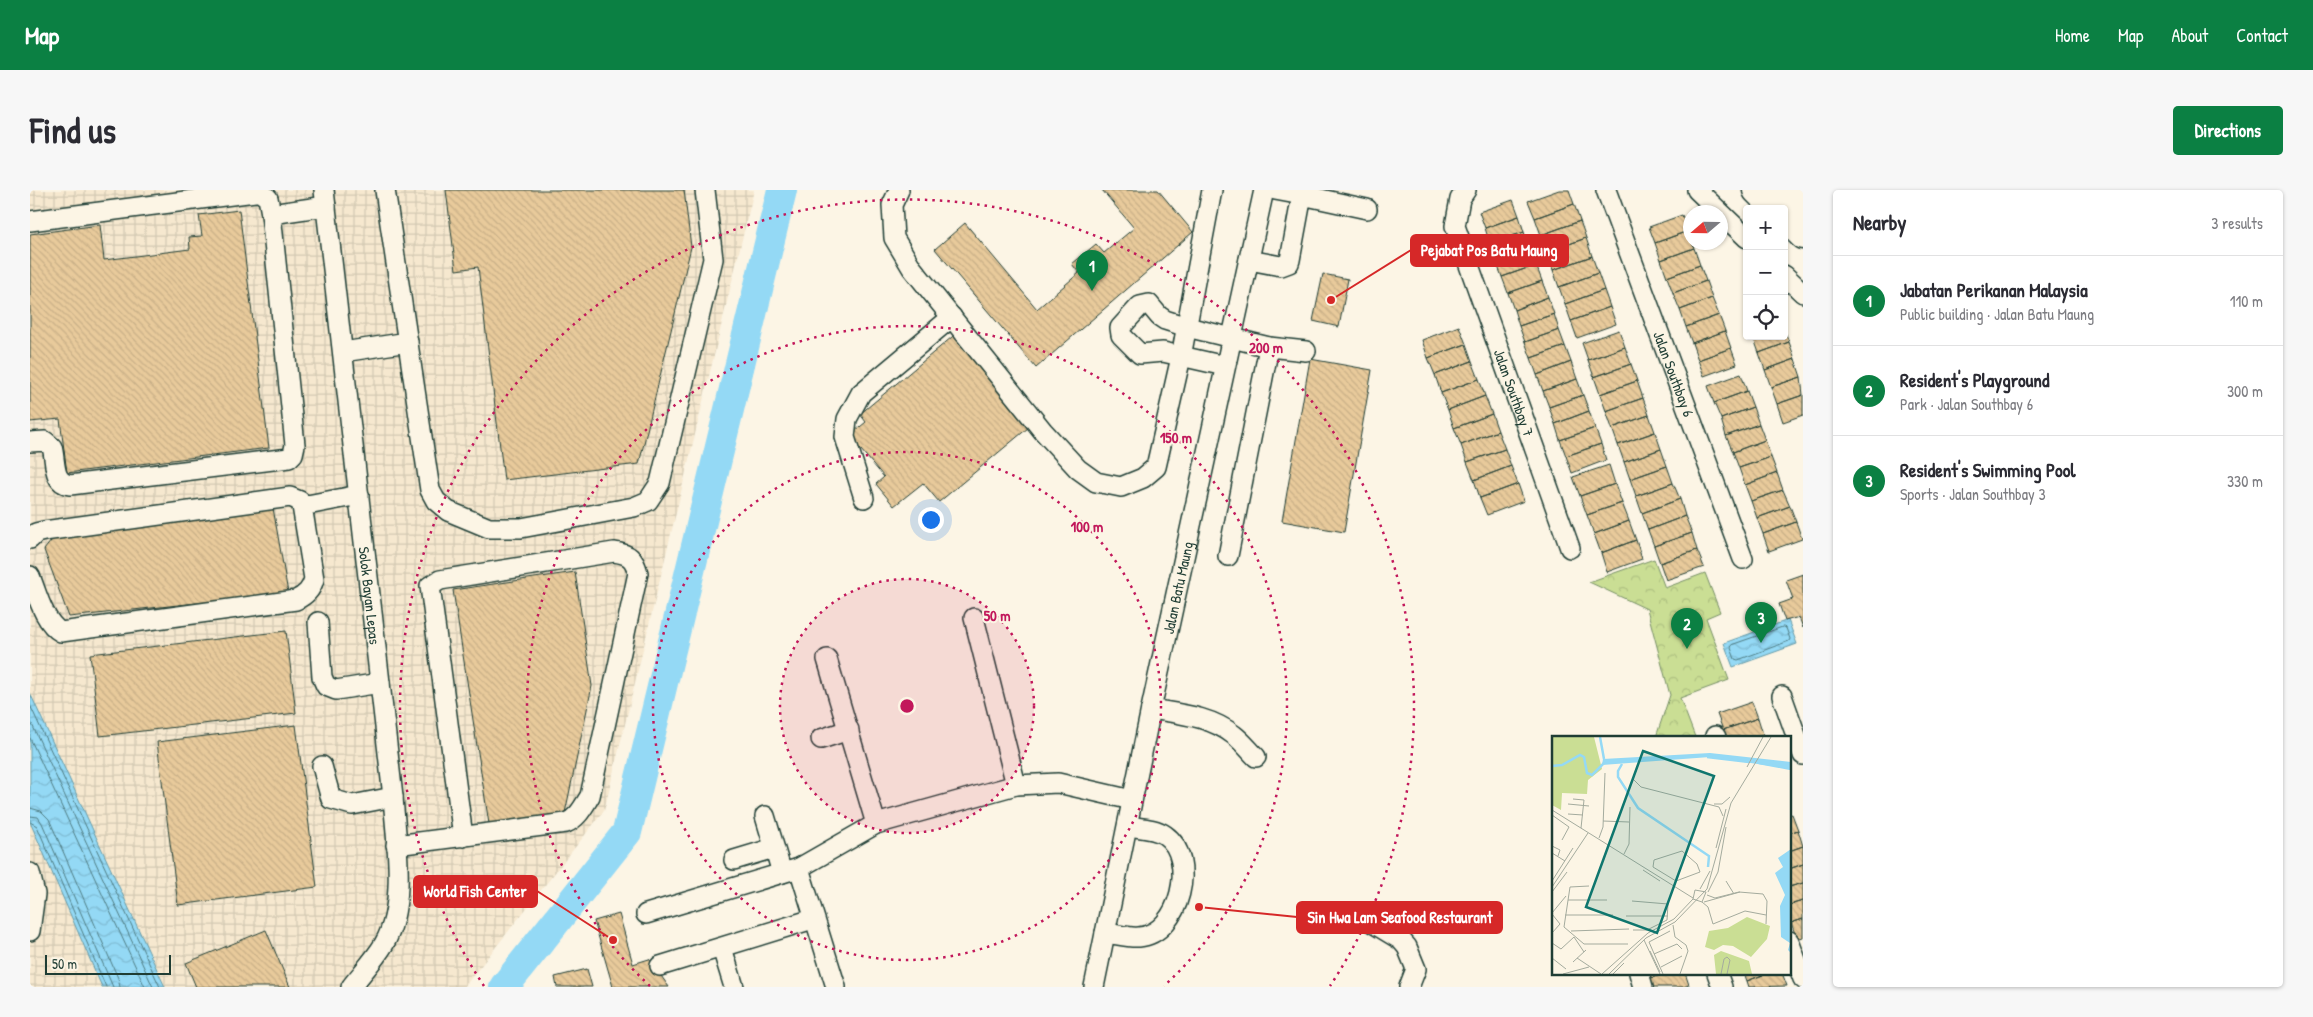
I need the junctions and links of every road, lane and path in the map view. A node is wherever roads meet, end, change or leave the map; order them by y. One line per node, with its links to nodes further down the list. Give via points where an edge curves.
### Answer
1 (385, 190): 28 (street)
2 (705, 190): 28 (street, via 713,260 660,483 648,501 634,507 521,528 489,528 448,511 436,501 430,490)
3 (899, 190): 25 (street, via 892,205 894,238 912,268)
4 (1212, 190): 26 (street)
5 (1264, 190): 22 (street, Jalan Batu Maung)
6 (1275, 190): 12 (street)
7 (1466, 190): 39 (street, Jalan Southbay 7, via 1460,199 1455,226)
8 (1606, 190): 41 (street, Jalan Southbay 6)
9 (1697, 190): 20 (street)
10 (1757, 190): 15 (highway)
11 (1788, 190): 14 (highway)
12 (1302, 195): 16 (street); 22 (street, via 1289,263 1282,266)
13 (325, 198): 17 (street); 31 (street, Solok Bayan Lepas)
14 (1803, 204)
15 (1772, 205)
16 (1367, 209)
17 (271, 214): 19 (street, via 268,198 255,192); 34 (street, via 295,445 293,454 284,459 65,484 58,478 52,447 45,441)
18 (1788, 220): 21 (highway)
19 (30, 221)
20 (1743, 234)
21 (1803, 235)
22 (1249, 260): 27 (street, Jalan Batu Maung)
23 (1788, 278): 24 (street)
24 (1803, 293)
25 (952, 317): 32 (street, via 1043,431 1078,469 1096,482 1110,486 1131,484 1156,467); 36 (street, via 861,393 847,419 845,437)
26 (1187, 327): 27 (street); 32 (street); 32 (street, via 1165,320 1145,304 1120,328 1121,335 1140,354 1163,352)
27 (1231, 337): 29 (street); 33 (street, Jalan Batu Maung)
28 (408, 342): 31 (street)
29 (1269, 347): 30 (street); 40 (street)
30 (1306, 351)
31 (343, 352): 35 (street, Solok Bayan Lepas)
32 (1181, 357): 33 (street)
33 (1225, 366): 48 (street, Jalan Batu Maung)
34 (30, 442)
35 (359, 495): 37 (street); 46 (street, Solok Bayan Lepas)
36 (864, 498)
37 (302, 506): 38 (street, via 300,501 290,497 44,531); 42 (street, via 314,579 305,596 296,600 68,633 54,629)
38 (30, 539)
39 (1570, 548)
40 (1228, 556)
41 (1742, 559)
42 (30, 576)
43 (974, 618): 54 (street)
44 (318, 622): 46 (street, via 322,677 326,686 336,690)
45 (828, 659): 49 (street)
46 (380, 683): 55 (street, Solok Bayan Lepas)
47 (1782, 696): 51 (street)
48 (1151, 709): 52 (street, via 1204,719 1220,726); 56 (street, Jalan Batu Maung)
49 (848, 730): 50 (street); 58 (street)
50 (821, 739)
51 (1803, 755)
52 (1256, 757)
53 (322, 766): 55 (street, via 331,799 352,805)
54 (1016, 785): 56 (street, via 1058,783); 58 (street)
55 (393, 796): 61 (street, Solok Bayan Lepas)
56 (1132, 800): 59 (street, Jalan Batu Maung)
57 (765, 816): 62 (street)
58 (876, 824): 64 (street)
59 (1128, 826): 70 (street, Jalan Batu Maung); 70 (street, via 1157,832 1171,842 1181,863 1181,891 1166,921 1149,934 1140,937)
60 (462, 837): 60 (street, via 430,586 440,580 614,552 626,553 635,561 638,573 590,796 573,820 566,823); 61 (street)
61 (396, 845): 77 (street, Solok Bayan Lepas, via 398,878 393,921 384,944)
62 (774, 848): 63 (street); 64 (street)
63 (734, 860)
64 (790, 870): 66 (street); 68 (street)
65 (30, 873): 69 (street, via 35,894)
66 (646, 914)
67 (1363, 917): 81 (street, via 1407,946 1416,969)
68 (813, 919): 72 (street); 79 (street)
69 (30, 931)
70 (1105, 933): 80 (street, Jalan Batu Maung)
71 (1790, 944): 76 (street)
72 (722, 948): 73 (street); 78 (street)
73 (660, 966)
74 (1638, 974): 82 (street)
75 (1716, 974): 83 (street)
76 (1803, 979)
77 (351, 987)
78 (734, 987)
79 (836, 987)
80 (1094, 987)
81 (1409, 987)
82 (1643, 987)
83 (1722, 987)

